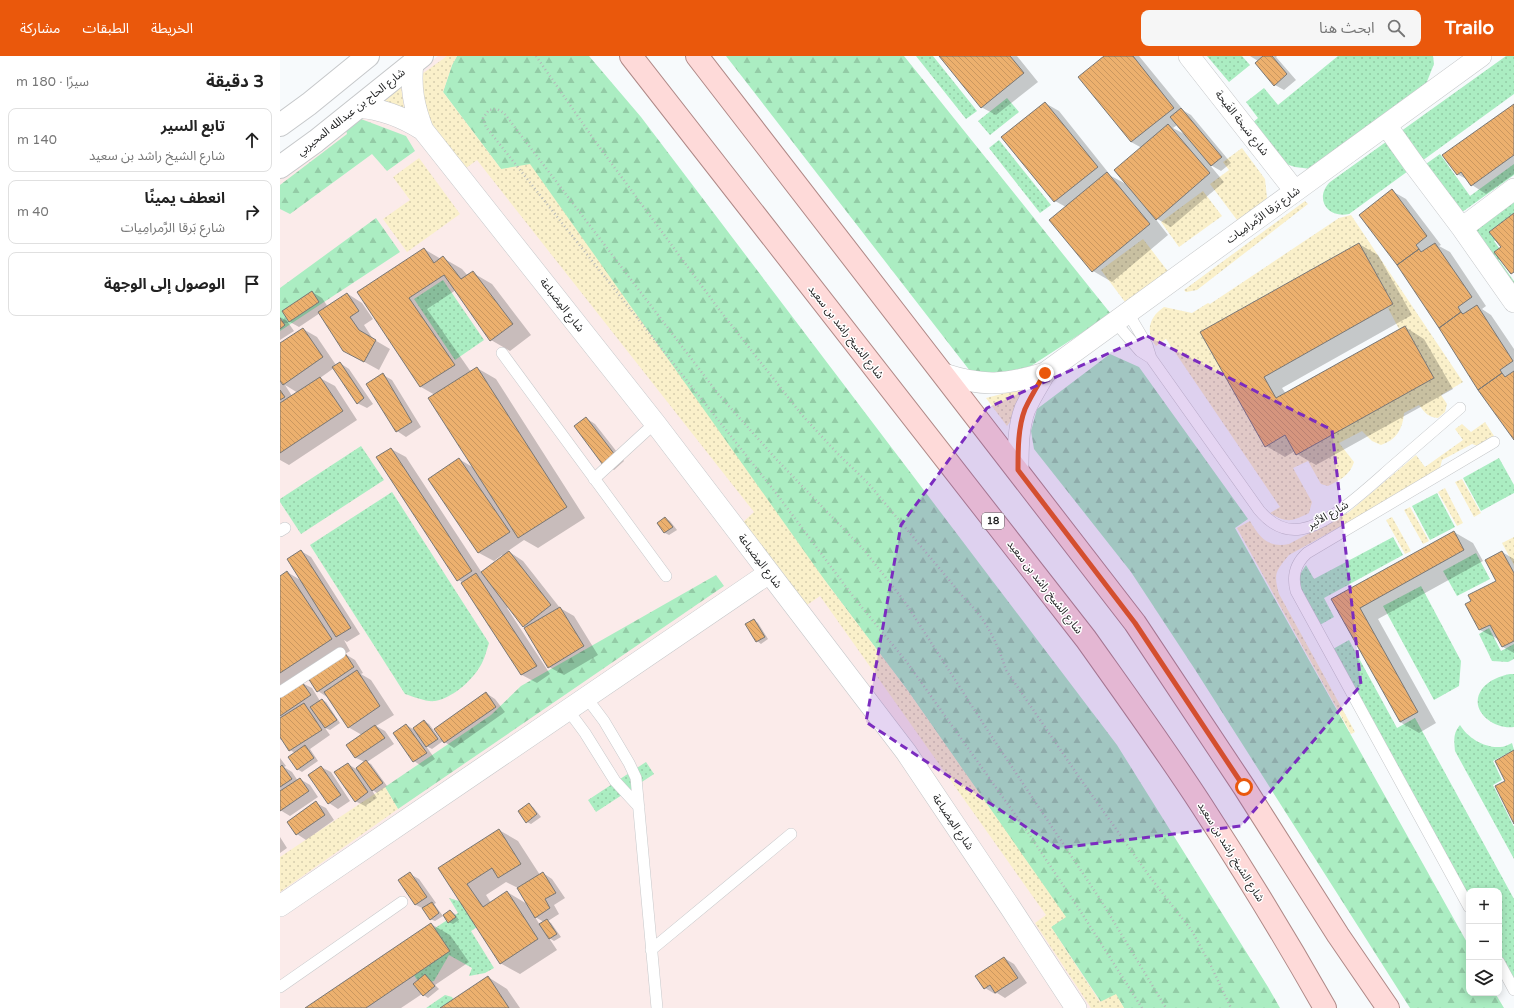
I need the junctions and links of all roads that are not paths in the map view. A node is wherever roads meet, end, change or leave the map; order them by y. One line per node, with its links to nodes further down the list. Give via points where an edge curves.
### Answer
1 (368, 56): 9 (street)
2 (630, 56): 43 (main road, شارع الشيخ راشد بن سعيد / 18, via 1086,639 1202,806)
3 (697, 56): 20 (main road)
4 (1188, 56): 13 (street, شارع سَبخة الفَيحة)
5 (418, 59): 7 (street, شارع الحاج بن عبدالله المحيربي); 10 (street, شارع المِضباعة, via 412,86 415,108)
6 (1471, 59): 8 (street, شارع بَرقا الرَّمرامِيات)
7 (358, 107): 10 (street, شارع المِضباعة, via 392,114); 11 (street, شارع الحاج بن عبدالله المحيربي)
8 (1386, 124): 13 (street, شارع بَرقا الرَّمرامِيات); 14 (street)
9 (280, 125)
10 (423, 130): 22 (street, شارع المِضباعة)
11 (280, 167)
12 (1514, 189): 14 (street)
13 (1295, 191): 16 (street, شارع بَرقا الرَّمرامِيات)
14 (1462, 228): 15 (street)
15 (1514, 302)
16 (1121, 318): 18 (lane, شارع الأثير, via 1147,345); 18 (lane, شارع الأثير, via 1140,351); 19 (street, شارع بَرقا الرَّمرامِيات)
17 (502, 353): 25 (lane)
18 (1151, 358): 21 (lane, شارع الأثير, via 1258,510 1272,523 1291,530 1309,528 1342,509)
19 (1045, 373): 20 (street, شارع بَرقا الرَّمرامِيات, via 1014,382 983,384 963,381); 24 (street, شارع بَرقا الرَّمرامِيات, via 1025,410 1019,436)
20 (944, 374): 24 (main road)
21 (1460, 408)
22 (655, 423): 25 (lane); 26 (street, شارع المِضباعة)
23 (1494, 442): 35 (lane, via 1307,553 1298,564 1294,578 1296,592)
24 (1018, 470): 44 (main road, via 1135,623)
25 (594, 479): 27 (lane)
26 (769, 573): 30 (street); 42 (street, شارع المِضباعة, via 906,752)
27 (666, 576)
28 (340, 653): 29 (lane)
29 (280, 692)
30 (586, 697): 31 (street); 32 (lane, via 604,721 633,770)
31 (568, 710): 32 (lane, via 615,781); 36 (street)
32 (639, 807): 37 (lane)
33 (791, 834): 37 (lane)
34 (402, 902): 39 (lane)
35 (1466, 902)
36 (280, 906)
37 (651, 950): 41 (lane)
38 (1502, 968): 40 (lane)
39 (280, 987)
40 (1514, 990)
41 (657, 1008)
42 (1076, 1008)
43 (1325, 1008)
44 (1388, 1008)

